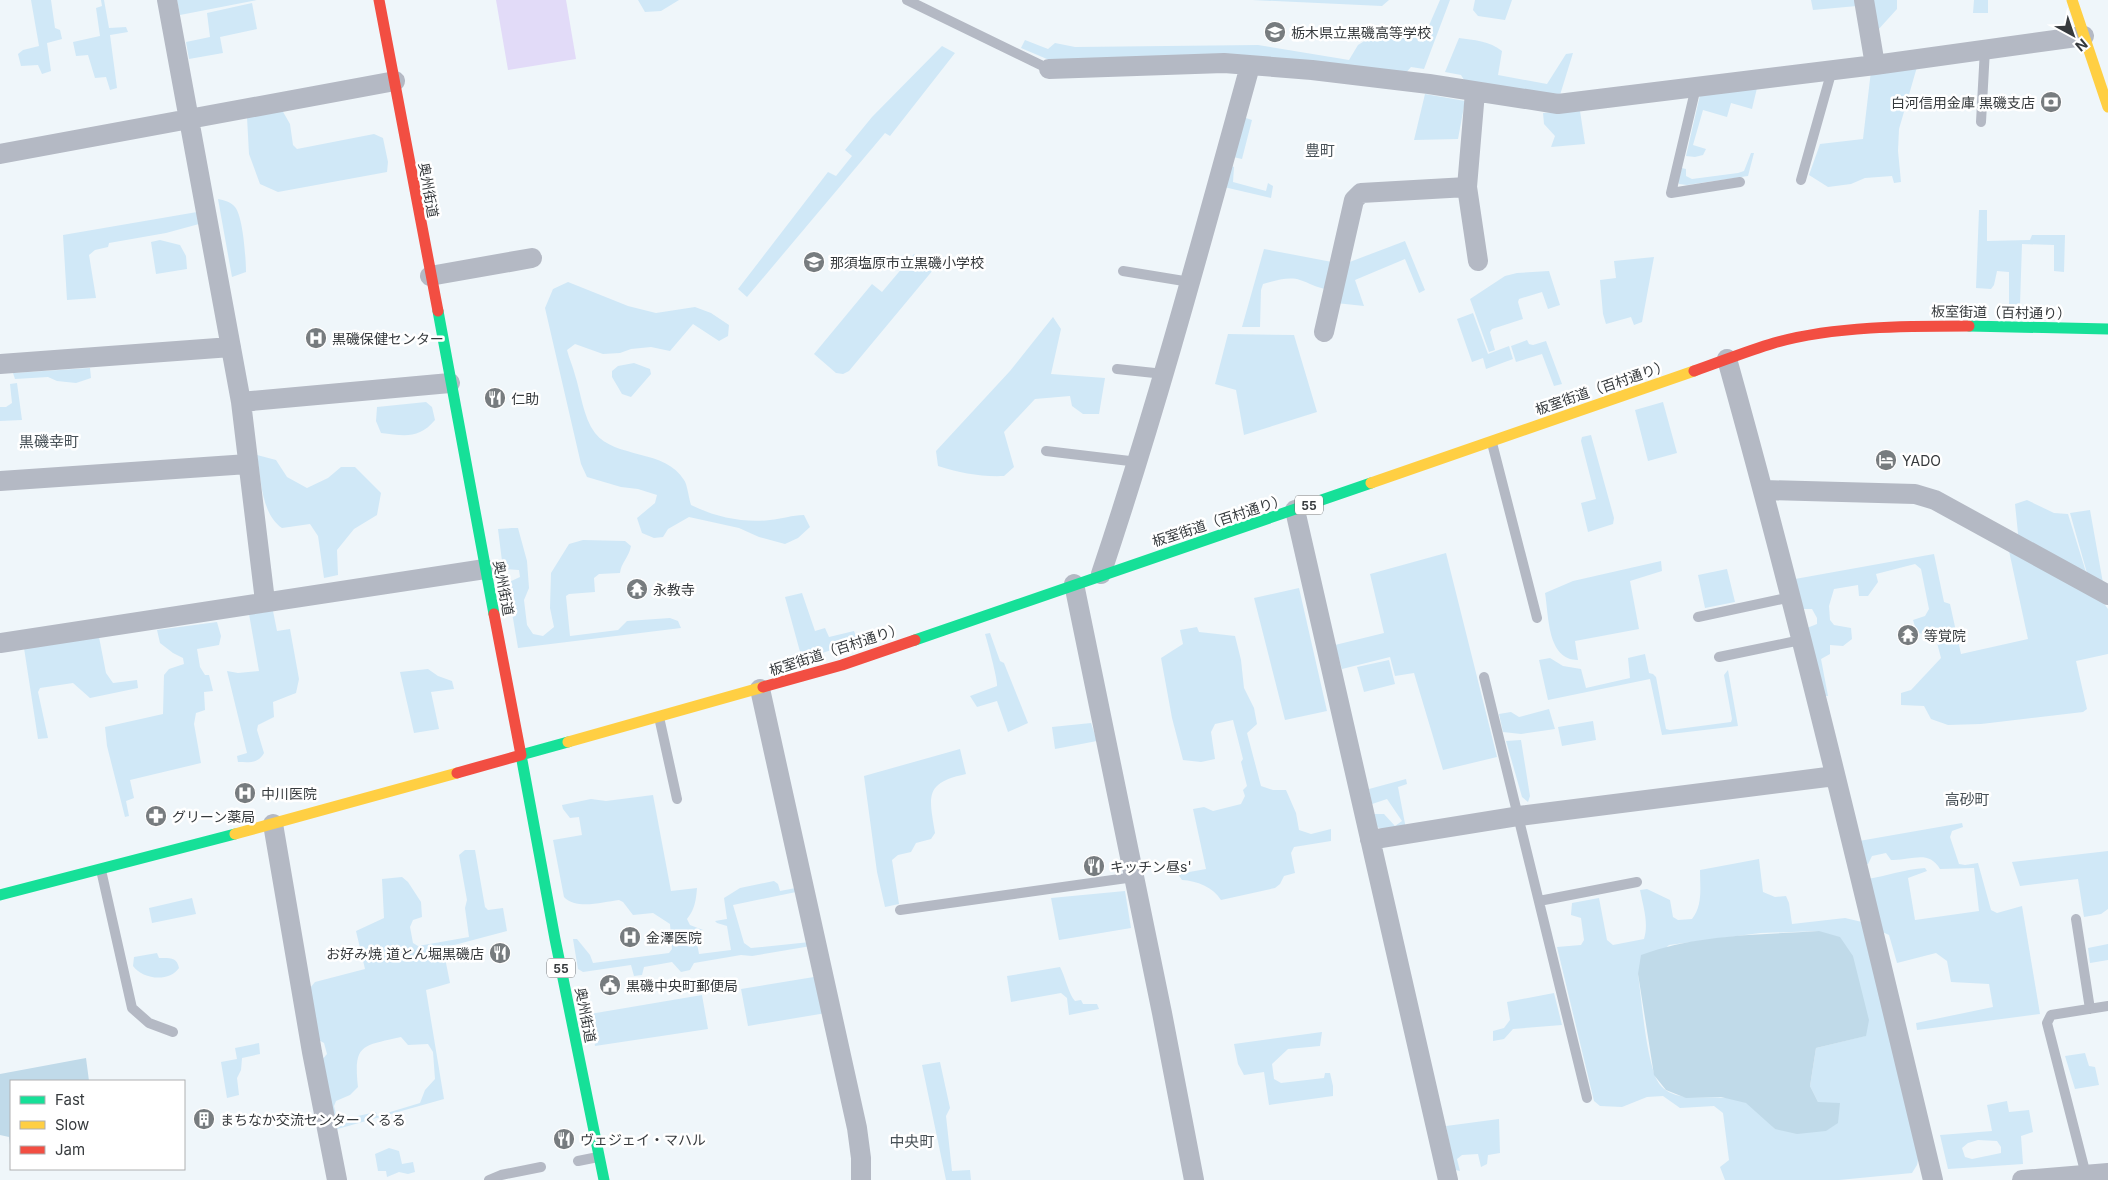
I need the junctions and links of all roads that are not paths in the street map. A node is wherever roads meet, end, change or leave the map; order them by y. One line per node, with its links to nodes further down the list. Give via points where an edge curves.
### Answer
1 (167, 0): 16 (street)
2 (379, 0): 12 (main road, 奥州街道)
3 (907, 0): 10 (lane)
4 (1864, 0): 8 (street)
5 (2072, 0): 6 (main road)
6 (2084, 36): 7 (street); 15 (main road)
7 (1985, 49): 8 (street); 17 (lane)
8 (1874, 65): 11 (street)
9 (1250, 66): 10 (street, via 1153,64); 14 (street, via 1312,70); 26 (street)
10 (1049, 69)
11 (1832, 70): 13 (street); 19 (lane)
12 (395, 81): 16 (street); 25 (main road, 奥州街道)
13 (1696, 87): 14 (street, via 1558,104); 20 (lane, via 1671,193)
14 (1475, 92): 21 (street)
15 (2108, 107)
16 (190, 119): 18 (street); 29 (street)
17 (1981, 122)
18 (0, 154)
19 (1801, 180)
20 (1740, 182)
21 (1467, 186): 23 (street); 28 (street, via 1361,193 1354,200)
22 (532, 258): 25 (street)
23 (1478, 261)
24 (1123, 271): 26 (lane)
25 (430, 276): 34 (main road, 奥州街道)
26 (1190, 282): 33 (street)
27 (2108, 329): 30 (main road, 板室街道（百村通り） / 55, via 1880,328 1804,337)
28 (1324, 332)
29 (231, 347): 31 (street); 35 (street)
30 (1727, 359): 36 (main road, 板室街道（百村通り） / 55); 41 (street)
31 (0, 364)
32 (1117, 369): 33 (lane)
33 (1164, 374): 38 (street)
34 (450, 383): 35 (street); 43 (main road, 奥州街道)
35 (241, 402): 39 (street)
36 (1492, 441): 42 (main road, 板室街道（百村通り） / 55); 50 (lane)
37 (1046, 451): 38 (lane)
38 (1138, 462): 44 (street)
39 (248, 464): 40 (street); 48 (street)
40 (0, 481)
41 (1764, 490): 46 (street, via 1915,494 1935,500); 47 (street)
42 (1295, 510): 44 (main road, 板室街道（百村通り） / 55); 62 (street)
43 (486, 569): 48 (street); 57 (main road, 奥州街道)
44 (1101, 574): 45 (main road, 板室街道（百村通り） / 55)
45 (1074, 584): 55 (main road, 板室街道（百村通り） / 55, via 842,665); 64 (street)
46 (2108, 595)
47 (1790, 597): 49 (lane); 51 (street)
48 (265, 601): 52 (street)
49 (1698, 617)
50 (1537, 618)
51 (1801, 640): 53 (lane); 58 (street)
52 (0, 643)
53 (1719, 657)
54 (1484, 677): 60 (lane)
55 (760, 689): 56 (main road, 板室街道（百村通り） / 55); 82 (street, via 857,1128)
56 (659, 716): 57 (main road, 板室街道（百村通り） / 55); 59 (lane)
57 (521, 755): 61 (main road, 板室街道（百村通り）); 74 (main road, 奥州街道 / 55)
58 (1836, 776): 60 (street); 85 (street)
59 (677, 799)
60 (1519, 816): 62 (street); 67 (lane)
61 (273, 824): 63 (main road, 板室街道（百村通り）); 79 (street)
62 (1370, 840): 84 (street)
63 (101, 869): 66 (main road, 板室街道（百村通り）); 72 (lane, via 132,1008 149,1023)
64 (1134, 877): 68 (lane); 83 (street)
65 (1637, 882): 67 (lane)
66 (0, 895)
67 (1539, 901): 73 (lane)
68 (900, 910)
69 (2076, 918): 71 (lane)
70 (2108, 1006): 71 (lane)
71 (2090, 1009): 78 (lane, via 2051,1016 2047,1023)
72 (173, 1032)
73 (1587, 1098)
74 (599, 1157): 75 (lane); 81 (main road, 奥州街道 / 55)
75 (578, 1161)
76 (541, 1168): 80 (lane)
77 (2108, 1173): 78 (street)
78 (2086, 1175): 86 (street)
79 (337, 1180)
80 (489, 1180)
81 (604, 1180)
82 (861, 1180)
83 (1194, 1180)
84 (1448, 1180)
85 (1933, 1180)
86 (2022, 1180)

